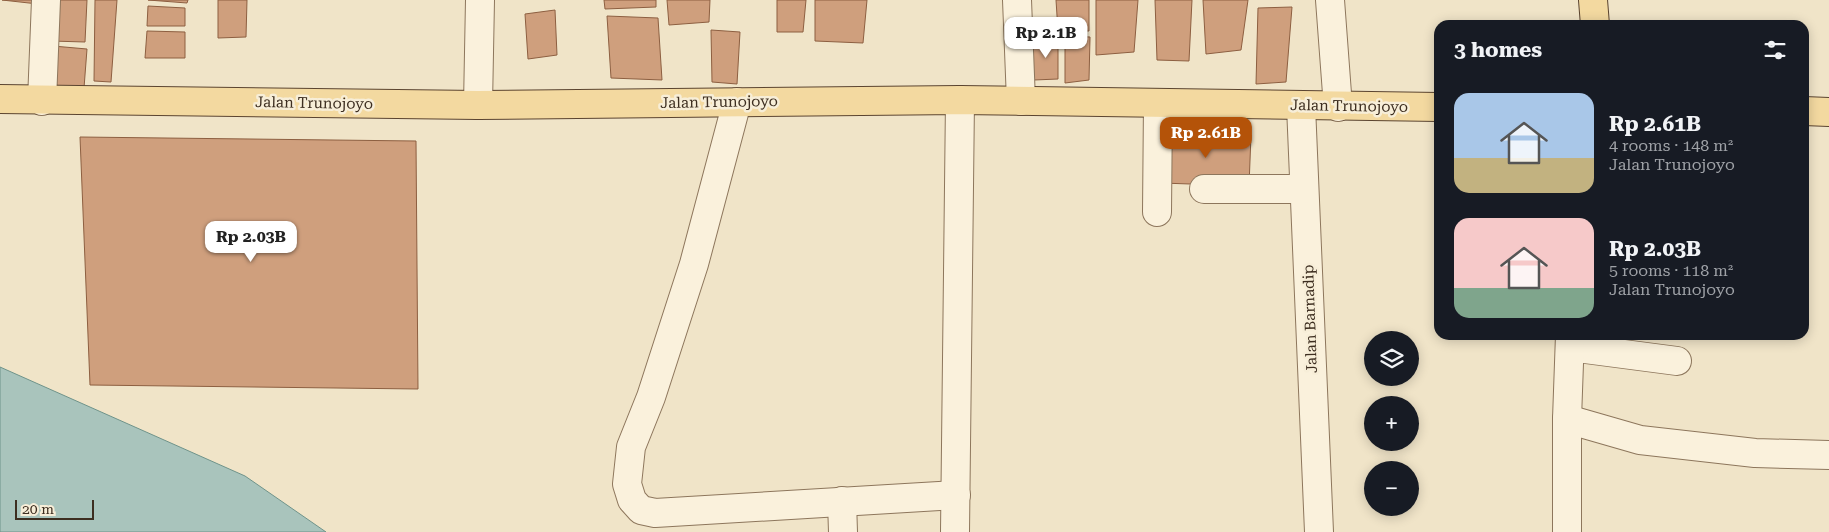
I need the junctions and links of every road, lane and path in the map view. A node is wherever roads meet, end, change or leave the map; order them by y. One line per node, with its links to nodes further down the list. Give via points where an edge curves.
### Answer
1 (46, 0): 8 (street)
2 (480, 0): 13 (street)
3 (1017, 0): 10 (street)
4 (1330, 0): 15 (street)
5 (1594, 0): 6 (main road)
6 (1595, 20)
7 (0, 99): 8 (main road, Jalan Trunojoyo)
8 (42, 100): 13 (main road, Jalan Trunojoyo)
9 (960, 100): 10 (main road, Jalan Trunojoyo); 11 (main road, Jalan Trunojoyo); 26 (street)
10 (1021, 100): 12 (main road, Jalan Trunojoyo)
11 (737, 102): 13 (main road, Jalan Trunojoyo); 27 (street, via 694,264 631,448 626,484 632,500 641,510 655,512)
12 (1158, 103): 14 (main road, Jalan Trunojoyo); 21 (street)
13 (478, 105)
14 (1301, 106): 15 (main road, Jalan Trunojoyo); 19 (street, Jalan Barnadip)
15 (1338, 107): 16 (main road, Jalan Trunojoyo)
16 (1434, 107)
17 (1809, 111): 18 (main road)
18 (1829, 112)
19 (1304, 189): 20 (street); 30 (street, Jalan Barnadip)
20 (1204, 190)
21 (1157, 212)
22 (1570, 341): 23 (street); 24 (street)
23 (1677, 361)
24 (1567, 419): 25 (street, via 1640,440 1755,453); 31 (street)
25 (1829, 456)
26 (956, 494): 27 (street); 29 (street)
27 (842, 501): 28 (street)
28 (843, 532)
29 (955, 532)
30 (1319, 532)
31 (1567, 532)

